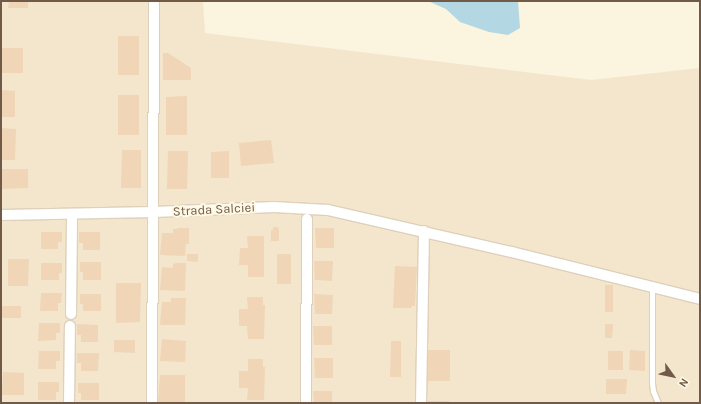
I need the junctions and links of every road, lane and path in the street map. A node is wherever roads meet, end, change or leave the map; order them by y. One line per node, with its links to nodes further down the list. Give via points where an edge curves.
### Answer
1 (154, 1): 2 (street)
2 (154, 212): 3 (street, Strada Salciei); 6 (street, Strada Salciei, via 305,208 328,210); 12 (street)
3 (72, 214): 4 (street, Strada Salciei); 9 (street)
4 (1, 215)
5 (307, 219): 13 (street)
6 (424, 232): 7 (street, Strada Salciei); 14 (street)
7 (652, 287): 8 (street, Strada Salciei); 15 (lane, via 652,383)
8 (700, 299)
9 (70, 314)
10 (70, 326): 11 (street)
11 (69, 403)
12 (152, 403)
13 (306, 403)
14 (421, 403)
15 (658, 403)

